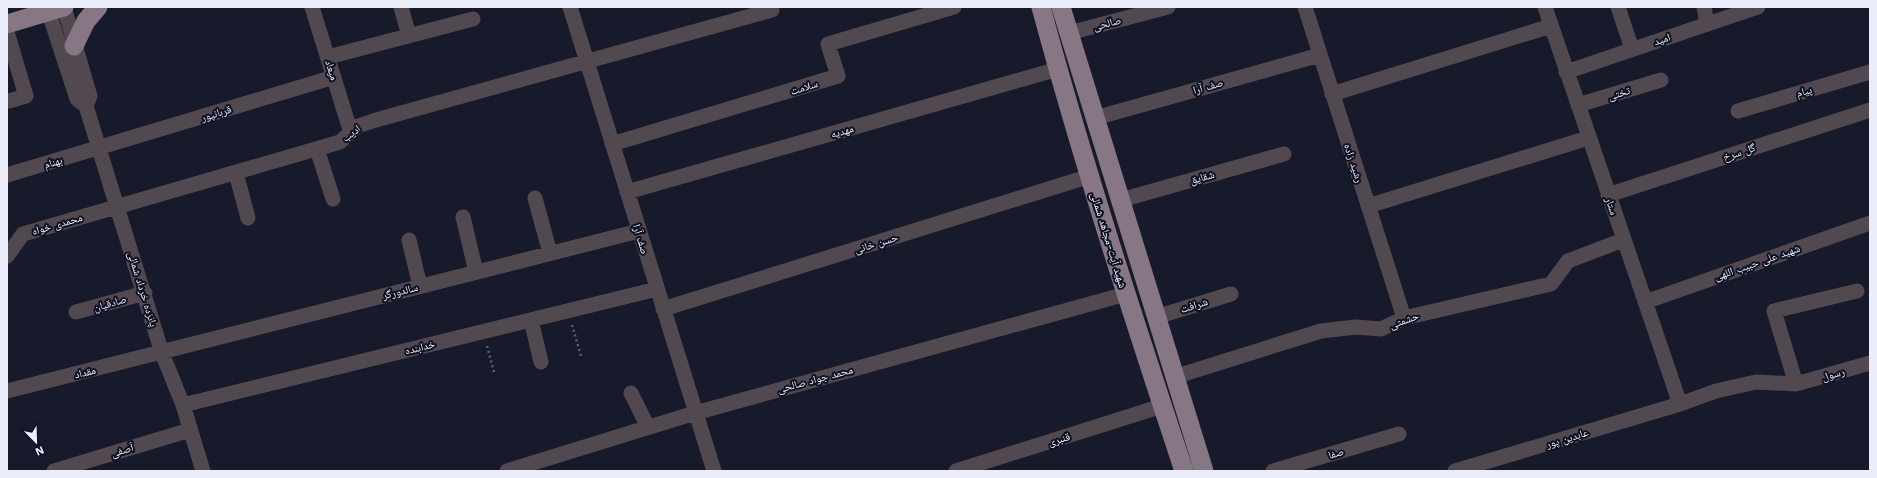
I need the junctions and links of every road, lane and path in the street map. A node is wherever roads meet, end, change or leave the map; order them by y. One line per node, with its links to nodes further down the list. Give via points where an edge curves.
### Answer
1 (98, 7): 23 (main road, via 86,21)
2 (312, 7): 26 (street, میعاد)
3 (401, 7): 22 (street)
4 (570, 7): 27 (street, صف آرا)
5 (954, 7): 42 (street, سلامت, via 828,44 838,76)
6 (1041, 7): 28 (main road, شهید آیت-مجاهد شمالی)
7 (1061, 7): 21 (main road, شهید آیت-مجاهد شمالی)
8 (1168, 7): 21 (street, صالحی)
9 (1305, 7): 25 (street, رشید زاده)
10 (1544, 7): 19 (street, ستار)
11 (1618, 7): 24 (street)
12 (1704, 7): 18 (street)
13 (56, 8): 17 (main road); 23 (street, پانزده خرداد شمالی); 36 (street, پانزده خرداد شمالی, via 77,100)
14 (1752, 8): 18 (street, امید)
15 (772, 10): 27 (street, ادیب)
16 (473, 19): 22 (street)
17 (7, 24)
18 (1707, 24): 24 (street, امید)
19 (1551, 26): 29 (street, ستار); 33 (street)
20 (7, 32): 34 (street, via 26,96)
21 (1069, 33): 39 (main road, شهید آیت-مجاهد شمالی)
22 (410, 36): 26 (street)
23 (74, 46): 36 (street, پانزده خرداد شمالی, via 90,96)
24 (1632, 49): 29 (street, امید)
25 (1320, 55): 33 (street, رشید زاده); 39 (street, صف آرا)
26 (328, 57): 31 (street, میعاد)
27 (586, 62): 40 (street, ادیب, via 376,120 358,126); 42 (street, صف آرا)
28 (1058, 69): 48 (main road, شهید آیت-مجاهد شمالی); 49 (street, مهدیه)
29 (1566, 72): 35 (street, ستار)
30 (1870, 72): 38 (street, پیام)
31 (334, 77): 40 (street, میعاد); 43 (street, قربانپور)
32 (1661, 80): 35 (street, تختی)
33 (1332, 94): 55 (street, رشید زاده)
34 (9, 101)
35 (1578, 105): 41 (street, ستار)
36 (86, 106): 43 (street, پانزده خرداد شمالی)
37 (1870, 110): 50 (street, گل سرخ)
38 (1738, 111)
39 (1095, 118): 53 (main road, شهید آیت-مجاهد شمالی)
40 (351, 133): 44 (street, ادیب, via 340,142)
41 (1588, 138): 50 (street, ستار); 55 (street)
42 (612, 144): 49 (street, صف آرا)
43 (99, 148): 47 (street, بهنام); 54 (street, پانزده خرداد شمالی)
44 (317, 149): 46 (street, ادیب); 52 (street)
45 (1284, 154): 53 (street, شقایق)
46 (236, 173): 54 (street, ادیب); 57 (street)
47 (7, 175)
48 (1090, 176): 69 (main road, شهید آیت-مجاهد شمالی); 72 (street, حسن خانی)
49 (627, 192): 59 (street, صف آرا)
50 (1608, 195): 61 (street, ستار)
51 (535, 198): 62 (street)
52 (333, 199)
53 (1121, 200): 75 (main road, شهید آیت-مجاهد شمالی)
54 (117, 206): 63 (street, محمدی خواه, via 23,234); 68 (street, پانزده خرداد شمالی)
55 (1368, 206): 76 (street, رشید زاده)
56 (463, 217): 64 (street)
57 (248, 218)
58 (1870, 223): 71 (street, شهید علی حبیب اللهی)
59 (639, 231): 62 (street, سالدورگر); 66 (street, صف آرا)
60 (409, 240): 65 (street)
61 (1623, 240): 71 (street, ستار); 76 (street, حشمتی, via 1568,261 1551,284)
62 (550, 253): 64 (street, سالدورگر)
63 (7, 256)
64 (476, 272): 65 (street, سالدورگر)
65 (420, 286): 79 (street, سالدورگر)
66 (657, 289): 72 (street, صف آرا); 73 (street, خدابنده)
67 (1857, 291): 85 (street, via 1774,311)
68 (145, 293): 74 (street, صادقیان); 79 (street, پانزده خرداد شمالی)
69 (1126, 294): 90 (main road, شهید آیت-مجاهد شمالی); 91 (street, محمد جواد صالحی)
70 (1231, 294): 75 (street, شرافت)
71 (1645, 302): 88 (street, ستار)
72 (663, 309): 91 (street, صف آرا)
73 (568, 311): 77 (street, خدابنده); 80 (path)
74 (76, 312)
75 (1156, 317): 84 (main road, شهید آیت-مجاهد شمالی)
76 (1404, 318): 84 (street, حشمتی, via 1381,329 1356,326 1321,331)
77 (531, 320): 78 (street, خدابنده); 81 (street)
78 (483, 332): 83 (path); 89 (street, خدابنده)
79 (162, 353): 86 (street, مقداد); 89 (street, پانزده خرداد شمالی)
80 (581, 356)
81 (541, 362)
82 (1870, 363): 85 (street, رسول)
83 (494, 372)
84 (1174, 377): 101 (main road, شهید آیت-مجاهد شمالی)
85 (1796, 384): 88 (street, رسول, via 1756,382 1716,391)
86 (7, 391)
87 (631, 393): 92 (street)
88 (1680, 404): 103 (street, عابدین پور)
89 (183, 405): 93 (street, پانزده خرداد شمالی)
90 (1162, 406): 99 (street, قنبری); 100 (main road, شهید آیت-مجاهد شمالی)
91 (695, 413): 92 (street, محمد جواد صالحی); 98 (street, صف آرا)
92 (648, 427): 97 (street, محمد جواد صالحی)
93 (190, 430): 95 (street, آصفی); 96 (street, پانزده خرداد شمالی)
94 (1399, 434): 102 (street, صفا)
95 (54, 471)
96 (203, 471)
97 (507, 471)
98 (714, 471)
99 (956, 471)
100 (1184, 471)
101 (1204, 471)
102 (1273, 471)
103 (1455, 471)

